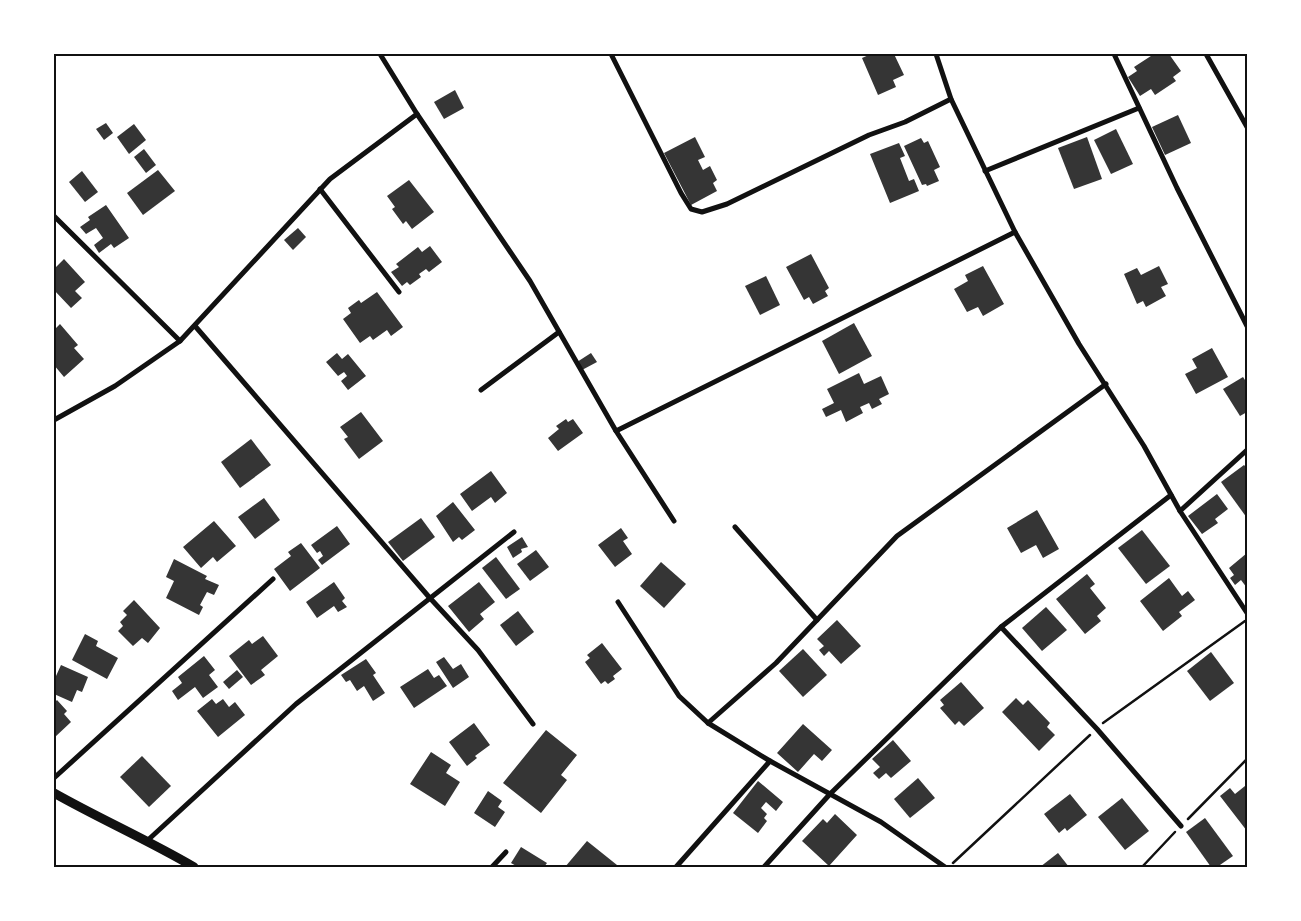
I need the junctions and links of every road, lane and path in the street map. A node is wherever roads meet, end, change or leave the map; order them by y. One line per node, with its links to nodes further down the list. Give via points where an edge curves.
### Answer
1 (380, 54): 8 (street)
2 (612, 54): 6 (street, via 691,209 702,212 727,204)
3 (936, 54): 6 (street)
4 (1114, 54): 7 (street)
5 (1206, 54): 9 (street)
6 (951, 99): 10 (street)
7 (1139, 108): 10 (street); 16 (street)
8 (417, 114): 11 (street); 17 (street, via 530,281)
9 (1247, 127)
10 (984, 171): 13 (street)
11 (320, 189): 14 (street); 15 (street)
12 (54, 216): 18 (street)
13 (1015, 232): 19 (street); 22 (street)
14 (400, 292)
15 (195, 326): 18 (street); 30 (street)
16 (1247, 326)
17 (559, 332): 20 (street); 22 (street)
18 (180, 341): 21 (street, via 115,386)
19 (1106, 384): 24 (street); 33 (street, via 897,536)
20 (480, 390)
21 (54, 420)
22 (616, 431): 26 (street)
23 (1247, 450): 25 (street)
24 (1171, 495): 25 (street); 34 (street)
25 (1180, 511): 32 (street)
26 (674, 520)
27 (735, 526): 33 (street)
28 (514, 532): 30 (street)
29 (273, 579): 39 (street)
30 (429, 597): 36 (street, via 478,650); 43 (street, via 296,704)
31 (618, 602): 35 (street, via 680,696)
32 (1247, 613)
33 (817, 620): 35 (street, via 776,663)
34 (1001, 627): 41 (street); 42 (street, via 1097,729)
35 (708, 723): 38 (street)
36 (533, 724)
37 (1247, 760): 42 (path)
38 (770, 761): 41 (street); 47 (street)
39 (54, 778)
40 (54, 792): 43 (street, via 99,818)
41 (830, 794): 48 (street); 49 (street, via 881,822)
42 (1181, 826): 50 (path)
43 (148, 840): 45 (street)
44 (506, 852): 46 (street)
45 (194, 867)
46 (492, 867)
47 (676, 867)
48 (764, 867)
49 (945, 867)
50 (1142, 867)

